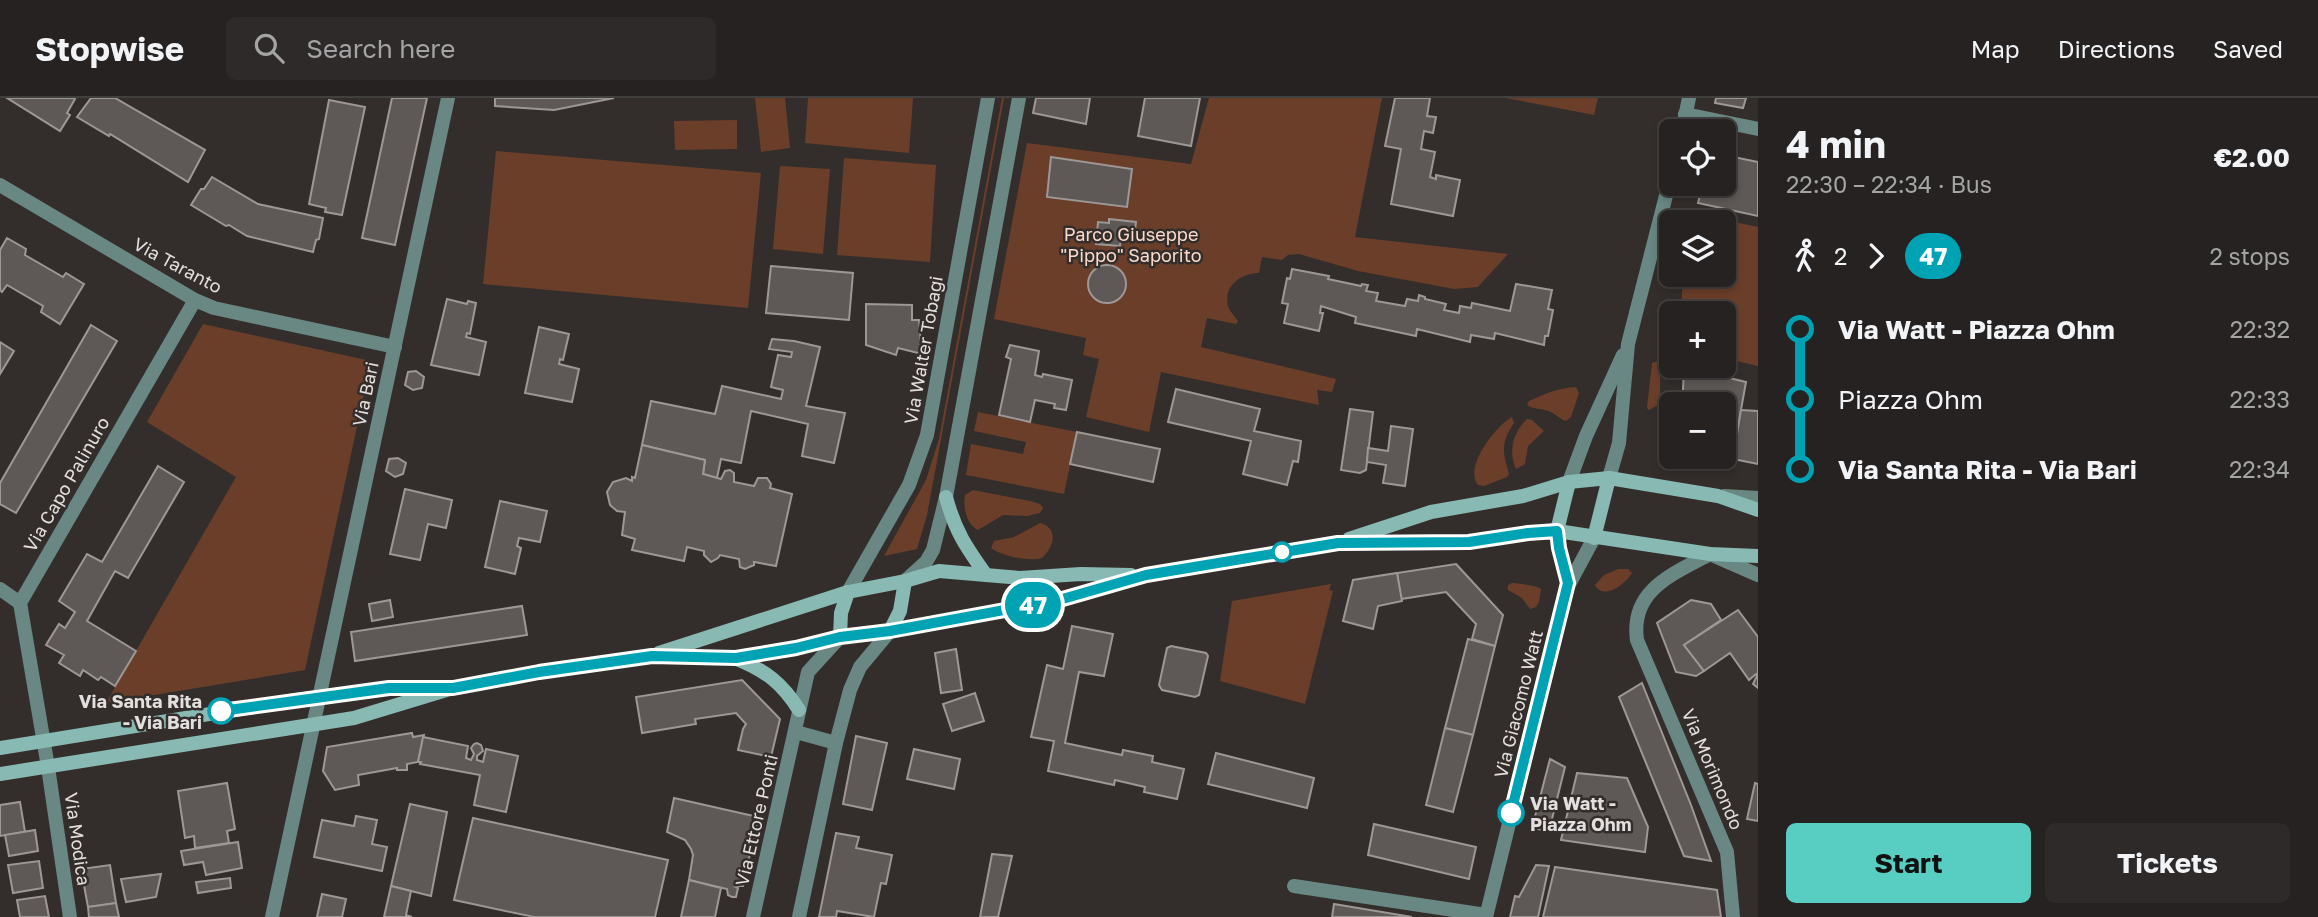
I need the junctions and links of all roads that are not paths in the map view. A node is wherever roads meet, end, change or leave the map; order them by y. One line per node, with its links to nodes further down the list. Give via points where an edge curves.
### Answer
1 (448, 98): 12 (street, Via Bari)
2 (988, 98): 30 (street, Via Walter Tobagi, via 927,435 909,485)
3 (1019, 98): 16 (street)
4 (1689, 98): 5 (street)
5 (1685, 114): 6 (street); 7 (street)
6 (1684, 119)
7 (1758, 129)
8 (0, 185): 10 (street, Via Taranto)
9 (1666, 196): 11 (street)
10 (195, 300): 12 (street, Via Taranto, via 233,313); 31 (street, Via Capo Palinuro)
11 (1628, 344): 13 (street, via 1619,443); 14 (street)
12 (395, 347): 37 (street, Via Bari)
13 (1609, 478): 14 (main road); 15 (main road); 20 (main road)
14 (1569, 482): 19 (main road); 21 (main road, via 1523,496 1431,512)
15 (1718, 496): 17 (street); 18 (main road)
16 (946, 497): 24 (main road, via 952,523); 27 (street, via 933,550)
17 (1758, 498)
18 (1758, 510)
19 (1557, 531): 20 (main road); 21 (main road, via 1469,542); 28 (street)
20 (1594, 538): 22 (main road); 28 (street)
21 (1338, 543): 25 (main road)
22 (1710, 554): 23 (main road); 26 (street); 52 (street, Via Morimondo, via 1651,591 1636,616 1637,640 1727,852)
23 (1758, 556)
24 (986, 575): 25 (main road); 27 (main road, via 939,572)
25 (1146, 575): 32 (main road, via 1059,600)
26 (1758, 575)
27 (905, 581): 30 (main road); 32 (main road, via 900,611)
28 (1568, 583): 47 (street, Via Giacomo Watt)
29 (0, 589): 31 (street)
30 (848, 592): 33 (main road); 34 (main road)
31 (20, 603): 41 (street)
32 (890, 631): 33 (main road); 42 (street, via 860,667)
33 (840, 637): 35 (main road); 38 (street, Via Ettore Ponti, via 808,672)
34 (652, 656): 35 (main road); 36 (main road)
35 (736, 658): 38 (main road, via 779,683)
36 (453, 688): 37 (main road, via 389,688); 39 (main road, via 354,718)
37 (320, 698): 39 (street, Via Bari); 41 (main road)
38 (799, 710): 40 (street, Via Ettore Ponti)
39 (315, 724): 44 (main road); 49 (street, Via Bari)
40 (796, 732): 42 (street); 50 (street, Via Ettore Ponti)
41 (43, 741): 43 (main road); 44 (street, Via Modica)
42 (836, 743): 51 (street)
43 (0, 748)
44 (48, 767): 45 (main road); 48 (street, Via Modica)
45 (0, 774)
46 (1294, 886): 47 (street, Via Giacomo Watt)
47 (1486, 916)
48 (70, 917)
49 (272, 917)
50 (753, 917)
51 (799, 917)
52 (1733, 917)

